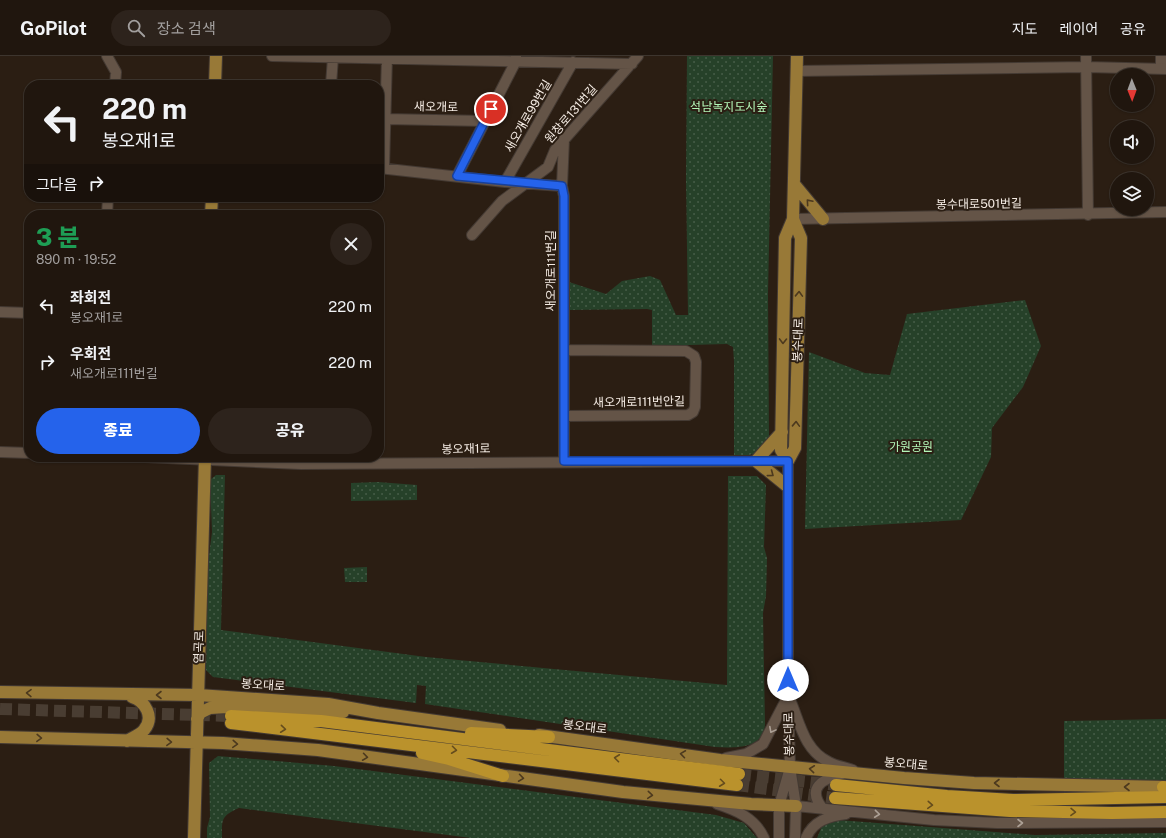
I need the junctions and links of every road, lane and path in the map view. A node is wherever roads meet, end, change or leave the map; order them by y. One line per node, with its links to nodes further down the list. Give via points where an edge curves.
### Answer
1 (107, 56): 16 (street, via 116,72)
2 (216, 56): 17 (main road)
3 (272, 56): 4 (street, 새오개로99번길)
4 (277, 56): 8 (street, 새오개로99번길)
5 (796, 56): 15 (main road, 봉수대로)
6 (1086, 56): 13 (street)
7 (1161, 56): 14 (street)
8 (333, 57): 9 (street, 새오개로99번길); 18 (street)
9 (387, 57): 10 (street, 새오개로99번길); 19 (street)
10 (516, 58): 11 (street, 새오개로99번길); 20 (street)
11 (570, 60): 12 (street, 새오개로99번길); 25 (street, 새오개로99번길)
12 (635, 60): 21 (street, 원창로131번길)
13 (1086, 67): 14 (street); 15 (street); 30 (street)
14 (1164, 68)
15 (796, 71): 27 (main road, 봉수대로)
16 (115, 80)
17 (215, 80)
18 (331, 80)
19 (386, 118): 20 (street, 새오개로); 22 (street)
20 (485, 121): 24 (street)
21 (564, 139): 26 (street, 원창로131번길, via 555,150 548,167); 28 (street, 새오개로111번길)
22 (384, 143)
23 (384, 168): 24 (street)
24 (457, 176): 25 (street)
25 (505, 182): 26 (street)
26 (526, 183): 28 (street); 33 (street, 원창로131번길, via 502,201)
27 (794, 184): 31 (main road, 봉수대로); 32 (main road, one-way to 27)
28 (562, 186): 36 (street, 새오개로111번길)
29 (1166, 212): 30 (street, 봉수대로501번길)
30 (1088, 215): 32 (street, 봉수대로501번길)
31 (792, 219): 32 (street, 봉수대로501번길); 38 (main road, 봉수대로, one-way to 38, via 784,238); 43 (main road, 봉수대로, one-way to 31, via 795,448 801,238)
32 (823, 219)
33 (472, 235)
34 (0, 312): 35 (street)
35 (24, 313)
36 (564, 350): 37 (street, 새오개로111번길); 37 (street, 새오개로111번안길, via 686,351 694,356 696,362 695,407 694,412 688,415)
37 (564, 416): 42 (street, 새오개로111번길)
38 (782, 432): 41 (main road); 43 (main road, 봉수대로, via 781,450)
39 (0, 452): 40 (street)
40 (24, 453)
41 (756, 460): 42 (street, 봉오재1로); 43 (street, 봉오재1로); 46 (main road, one-way to 46)
42 (564, 461): 45 (street, 봉오재1로, via 317,464)
43 (788, 461): 46 (street, 봉수대로)
44 (205, 462): 49 (main road, 염곡로)
45 (280, 462)
46 (787, 486): 50 (street, 봉수대로)
47 (0, 692): 48 (main road, 봉오대로, one-way to 47)
48 (125, 695): 49 (main road, 봉오대로, one-way to 48); 57 (main road, via 139,699 148,709 145,729)
49 (198, 695): 51 (main road, 봉오대로, via 328,704); 52 (main road, 염곡로)
50 (788, 695): 59 (street, one-way to 59, via 763,744 746,754); 60 (street, 봉수대로); 62 (street, via 806,741 818,756 830,763)
51 (378, 713): 52 (main road, via 227,707 210,708 200,713); 56 (main road, 봉오대로)
52 (197, 719): 58 (main road, 염곡로)
53 (320, 721): 54 (highway, one-way to 54, via 231,719); 54 (highway, one-way to 53, via 738,779); 56 (highway)
54 (332, 735): 63 (highway, via 450,759)
55 (0, 737): 57 (main road, one-way to 57)
56 (549, 737): 59 (main road, 봉오대로, one-way to 56)
57 (127, 741): 58 (main road, one-way to 58)
58 (196, 743): 63 (main road, one-way to 63, via 318,750); 74 (main road, 염곡로)
59 (720, 760): 60 (main road, 봉오대로)
60 (790, 767): 61 (main road, 봉오대로, one-way to 60); 68 (street, 봉수대로); 69 (street, 봉수대로)
61 (846, 773): 62 (main road, 봉오대로); 70 (street, via 828,777 818,786 816,798)
62 (868, 775): 65 (main road, 봉오대로, one-way to 62, via 974,783)
63 (503, 776): 66 (main road, one-way to 66, via 623,792)
64 (836, 785): 65 (highway, 봉오대로, via 1013,800)
65 (1165, 790)
66 (699, 798): 68 (main road); 75 (street, via 746,816)
67 (835, 798): 72 (highway, one-way to 72, via 1010,811)
68 (779, 806): 69 (main road); 76 (street, 봉수대로)
69 (796, 806): 70 (street); 77 (street, 봉수대로)
70 (823, 809): 71 (street)
71 (862, 812): 73 (street, one-way to 73, via 934,820 997,823); 78 (street, via 825,819 811,829)
72 (1166, 812)
73 (1166, 822)
74 (194, 838)
75 (764, 838)
76 (779, 838)
77 (795, 838)
78 (806, 838)

